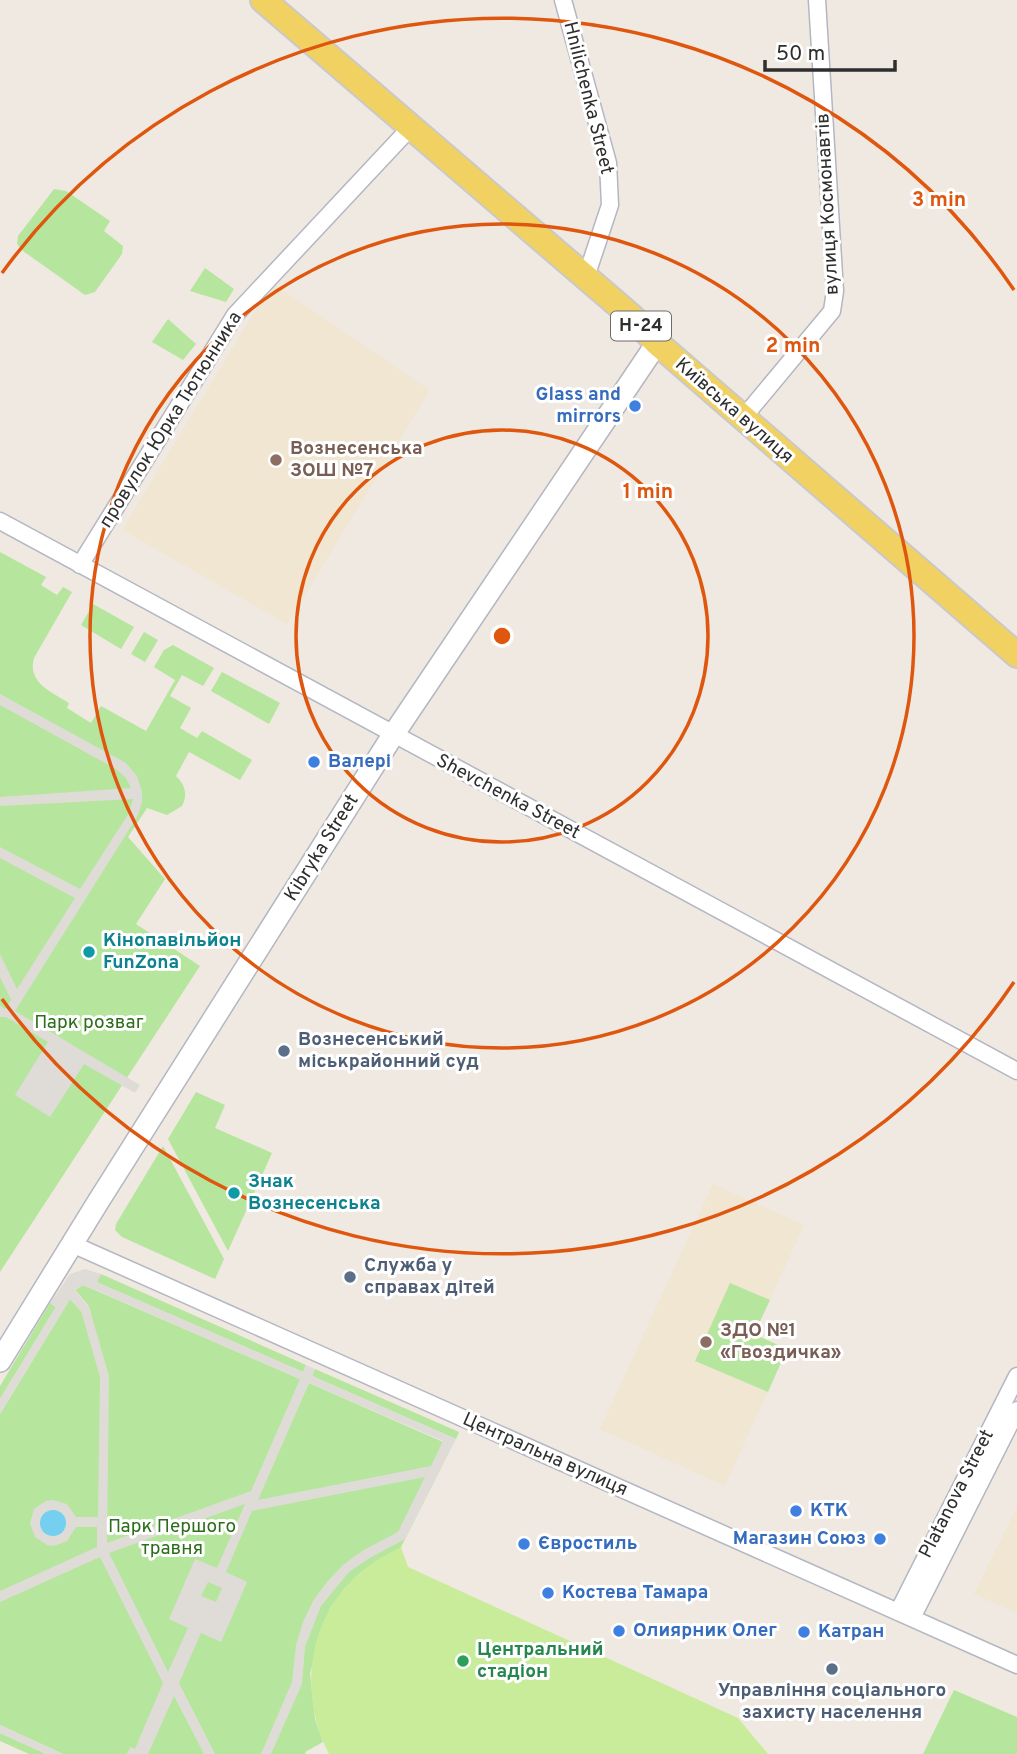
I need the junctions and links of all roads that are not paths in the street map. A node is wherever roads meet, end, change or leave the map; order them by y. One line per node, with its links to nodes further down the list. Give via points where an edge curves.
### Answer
1 (263, 0): 4 (main road, Київська вулиця / Н-24)
2 (564, 0): 5 (street, Hnilichenka Street, via 608,163 610,205)
3 (817, 0): 7 (street, вулиця Космонавтів, via 835,291 832,311)
4 (411, 127): 5 (main road, Київська вулиця / Н-24); 9 (street, провулок Юрка Тютюнника, via 234,314)
5 (586, 277): 6 (main road, Київська вулиця / Н-24)
6 (657, 343): 7 (main road, Київська вулиця / Н-24); 11 (main road, Kibryka Street)
7 (743, 418): 10 (main road, Київська вулиця / Н-24)
8 (0, 521): 9 (street, Shevchenka Street)
9 (80, 565): 11 (street, Shevchenka Street)
10 (1017, 655)
11 (393, 735): 12 (street, Shevchenka Street); 13 (main road, Kibryka Street)
12 (1017, 1071)
13 (72, 1244): 14 (main road, Kibryka Street); 17 (street, Центральна вулиця)
14 (0, 1361)
15 (1017, 1376): 17 (street, Platanova Street)
16 (1017, 1410): 17 (street, Platanova Street)
17 (905, 1615): 18 (street, Центральна вулиця)
18 (1017, 1665)

